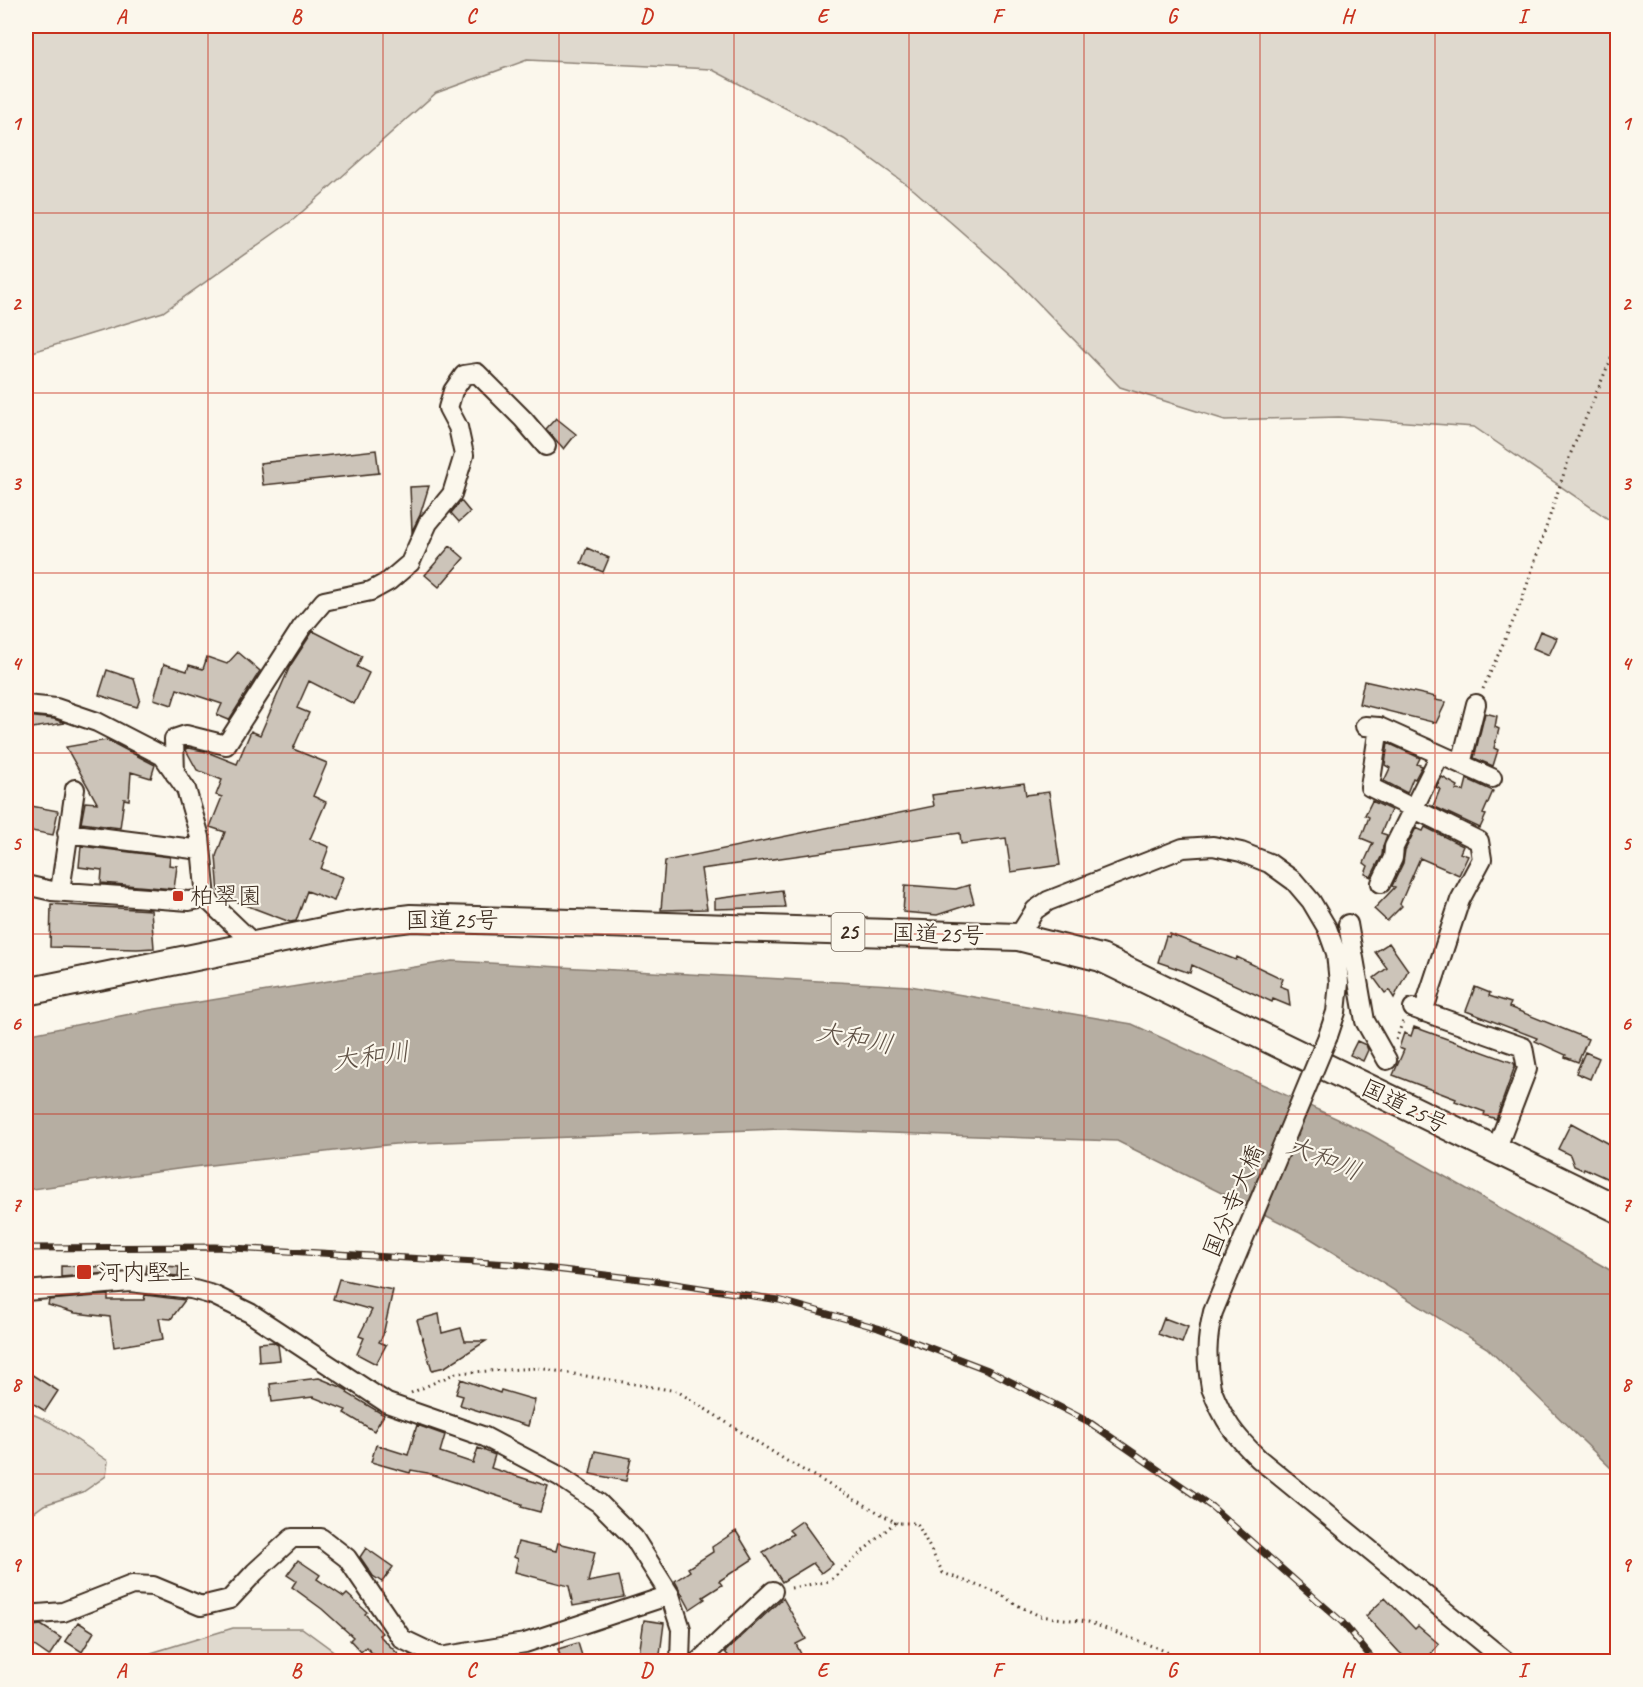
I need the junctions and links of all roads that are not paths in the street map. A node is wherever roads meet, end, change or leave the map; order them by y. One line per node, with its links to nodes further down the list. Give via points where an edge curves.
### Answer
1 (546, 446): 6 (street, via 477,373 464,375 448,408 458,427 464,455 452,494 428,523 410,563 371,591 324,601 302,627 226,745 186,735 174,739)
2 (1476, 704): 5 (street)
3 (26, 705): 6 (street, via 56,708 97,722 164,756)
4 (1440, 755): 5 (street); 9 (street); 9 (street, via 1372,727 1370,787)
5 (1461, 764): 7 (street)
6 (175, 774): 11 (street, via 186,789)
7 (1492, 778)
8 (75, 789): 10 (street)
9 (1413, 809): 12 (street); 21 (street, via 1479,842 1482,859 1460,900 1417,1010 1523,1047 1527,1069)
10 (68, 833): 11 (street); 14 (street)
11 (201, 850): 15 (street)
12 (1381, 883)
13 (26, 885): 14 (street)
14 (60, 891): 15 (street, via 189,901)
15 (206, 898): 18 (street)
16 (1348, 924): 20 (street, via 1365,1021 1390,1054)
17 (1018, 937): 18 (highway, 国道25号 / 25, via 411,918 347,926); 20 (highway, 国道25号 / 25, via 1101,958); 29 (street, 国分寺大橋, bridge, via 1035,910 1048,901 1183,848 1213,846 1269,863 1294,881 1311,901 1336,953 1336,1011 1213,1312 1206,1361 1211,1388 1223,1417 1259,1459)
18 (256, 946): 19 (highway, 国道25号 / 25)
19 (26, 992)
20 (1371, 1089): 21 (highway, 国道25号 / 25)
21 (1496, 1150): 22 (highway, 国道25号 / 25)
22 (1617, 1209)
23 (26, 1291): 25 (street, via 130,1282 191,1289 250,1312 387,1403 485,1437 567,1481 599,1503 634,1538)
24 (773, 1591): 28 (street)
25 (670, 1595): 26 (street, via 525,1643 440,1658 402,1639 347,1558 321,1538 292,1538 230,1599 201,1606 153,1586 132,1585 63,1612); 27 (street, via 681,1629)
26 (26, 1615)
27 (680, 1662)
28 (698, 1662)
29 (1507, 1662)

